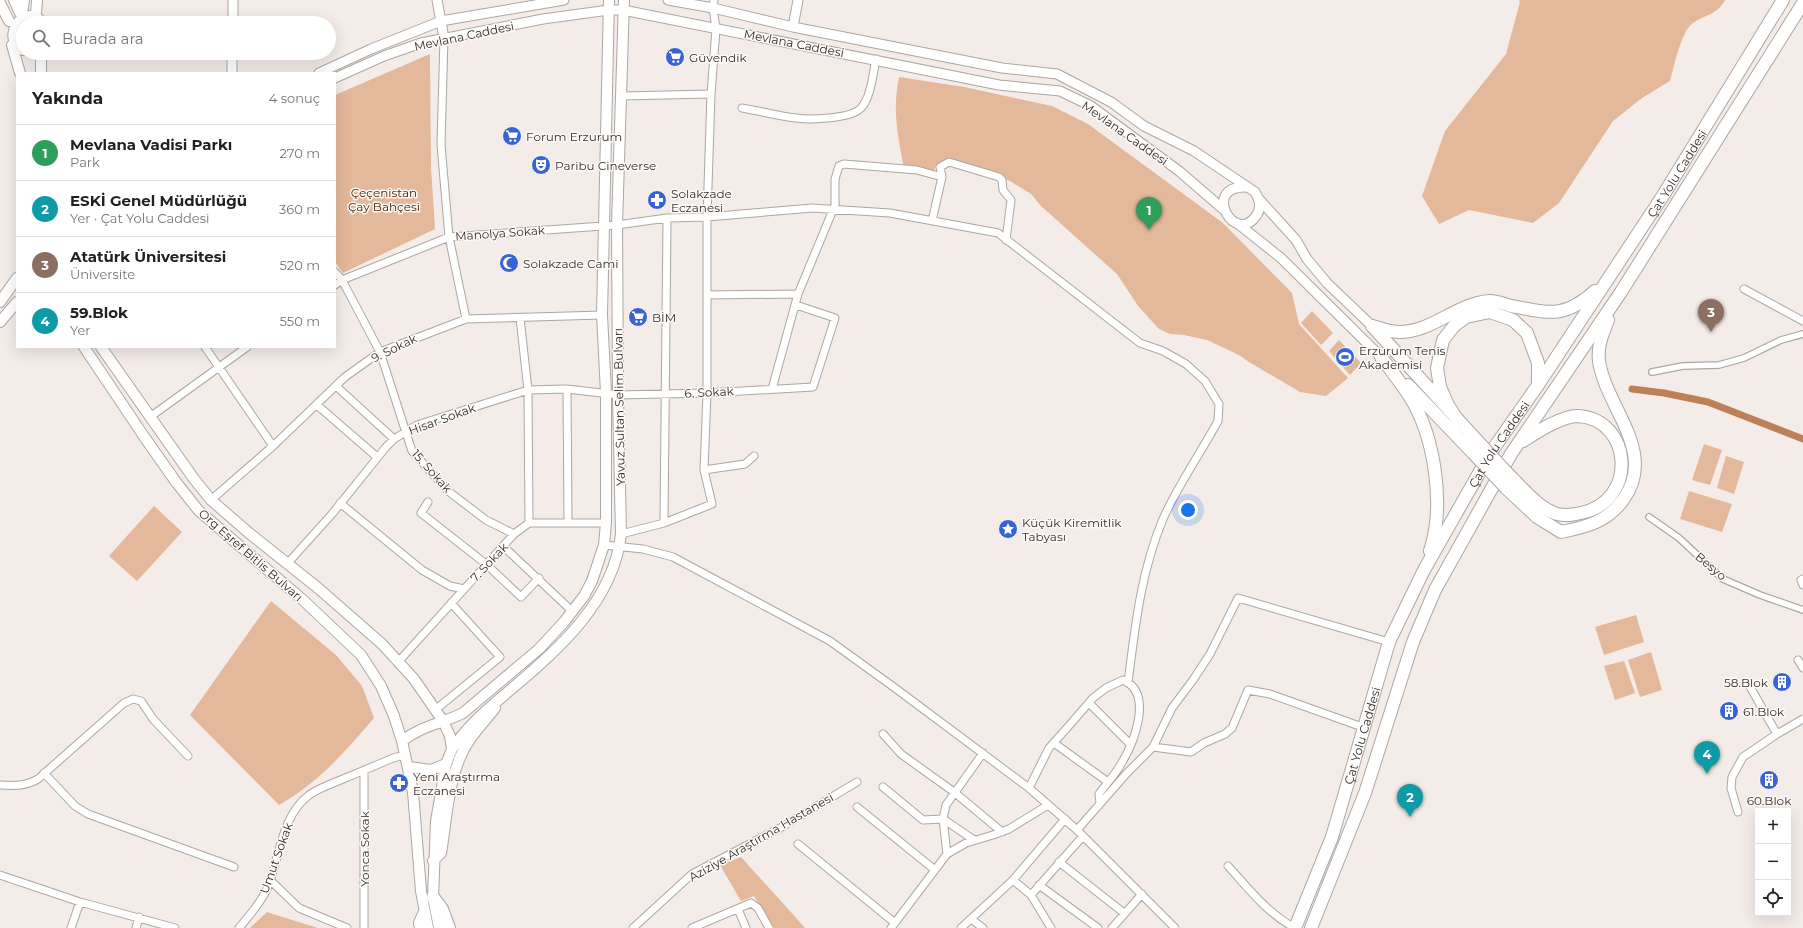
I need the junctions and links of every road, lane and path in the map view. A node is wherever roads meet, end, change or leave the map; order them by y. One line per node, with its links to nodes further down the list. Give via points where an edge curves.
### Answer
1 (14, 0): 15 (main road)
2 (24, 0): 15 (main road)
3 (37, 0): 16 (main road)
4 (233, 0): 18 (street)
5 (437, 0): 20 (street)
6 (564, 0): 20 (street, Mevlana Caddesi)
7 (668, 0): 12 (street, Mevlana Caddesi)
8 (798, 0): 22 (street)
9 (1783, 0): 58 (highway, Çat Yolu Caddesi, via 1664,194)
10 (0, 3): 21 (main road)
11 (1803, 3): 61 (highway, Çat Yolu Caddesi)
12 (713, 4): 22 (street, Mevlana Caddesi); 23 (street)
13 (609, 5): 14 (street, Mevlana Caddesi); 24 (street, Mevlana Caddesi); 52 (main road, Yavuz Sultan Selim Bulvarı)
14 (624, 5): 23 (street, Mevlana Caddesi); 40 (main road, Yavuz Sultan Selim Bulvarı)
15 (21, 13): 16 (main road); 17 (main road)
16 (36, 14)
17 (17, 16)
18 (233, 16)
19 (16, 17): 21 (main road)
20 (441, 21): 24 (street); 36 (street, Mevlana Caddesi)
21 (9, 22): 25 (main road, via 7,34)
22 (793, 27): 32 (street, Mevlana Caddesi)
23 (716, 29): 28 (street, Mevlana Caddesi); 39 (street)
24 (444, 38): 37 (street, Mevlana Caddesi, via 384,56); 53 (street, via 441,145)
25 (12, 45): 26 (main road); 27 (main road)
26 (16, 47)
27 (16, 59)
28 (876, 59): 38 (street, Mevlana Caddesi); 41 (street, via 866,101 852,114 797,118)
29 (16, 60): 33 (main road)
30 (41, 60): 34 (main road)
31 (232, 60): 35 (street)
32 (1002, 68): 38 (street); 43 (street, Mevlana Caddesi, via 1058,74 1111,102 1144,126 1194,151)
33 (20, 72)
34 (41, 72)
35 (232, 72)
36 (321, 72)
37 (336, 78)
38 (999, 85): 45 (street, Mevlana Caddesi, via 1060,91 1091,106 1179,171)
39 (710, 94): 40 (street); 47 (street)
40 (621, 96): 51 (main road, Yavuz Sultan Selim Bulvarı)
41 (742, 108)
42 (942, 177): 46 (street, via 917,170 844,164 839,166 835,179 836,197); 49 (street); 54 (street, via 940,167 949,162 1002,180 1003,190 1011,200)
43 (1245, 187): 44 (street, via 1255,192); 45 (street, via 1228,192)
44 (1258, 198): 50 (street, via 1257,215 1247,222); 72 (street, via 1296,240 1307,259 1327,283)
45 (1223, 209): 50 (street, via 1230,219)
46 (832, 210): 47 (street, Manolya Sokak, via 812,208); 49 (street, Manolya Sokak, via 890,213); 62 (street)
47 (707, 217): 48 (street, Manolya Sokak); 63 (street)
48 (667, 218): 51 (street, Manolya Sokak); 89 (street)
49 (932, 221): 54 (street, Manolya Sokak, via 998,234)
50 (1237, 223): 79 (street, via 1281,258)
51 (617, 225): 52 (street, Manolya Sokak); 90 (main road, Yavuz Sultan Selim Bulvarı)
52 (604, 226): 53 (street, Manolya Sokak); 67 (main road, Yavuz Sultan Selim Bulvarı)
53 (449, 237): 57 (street, Manolya Sokak); 69 (street)
54 (1006, 240): 130 (street, Manolya Sokak, via 1140,343 1163,351 1186,364 1205,381 1219,404 1218,421 1163,519 1146,566)
55 (336, 273): 57 (street, 15. Sokak)
56 (16, 279): 64 (main road)
57 (342, 280): 59 (street, Manolya Sokak); 78 (street, 15. Sokak)
58 (1606, 281): 72 (highway, via 1585,300 1568,310 1537,312 1492,301 1477,303 1413,331 1397,332); 82 (highway, Çat Yolu Caddesi)
59 (336, 284)
60 (1744, 290): 70 (street)
61 (1620, 292): 96 (highway, Çat Yolu Caddesi); 102 (highway, via 1600,340 1599,359 1603,379 1623,421 1636,460 1632,487 1615,510 1603,520 1560,532 1537,518)
62 (798, 294): 63 (street); 66 (street)
63 (707, 295): 88 (street)
64 (0, 302)
65 (16, 303): 71 (main road)
66 (796, 305): 85 (street); 85 (street, 6. Sokak, via 835,318 813,387)
67 (602, 315): 68 (street, 9. Sokak); 87 (main road, Yavuz Sultan Selim Bulvarı)
68 (520, 318): 69 (street, 9. Sokak); 86 (street)
69 (466, 319): 78 (street, 9. Sokak)
70 (1803, 321)
71 (0, 322)
72 (1372, 326): 93 (highway)
73 (1803, 334): 81 (street, via 1719,365 1683,366)
74 (85, 348): 140 (main road, Org Eşref Bitlis Bulvarı, via 145,438 199,511 361,655 381,686)
75 (102, 348): 92 (main road)
76 (206, 348): 80 (street)
77 (246, 348): 80 (street)
78 (380, 352): 83 (street, 9. Sokak); 94 (street, 15. Sokak)
79 (1381, 357): 98 (highway); 118 (highway, via 1410,397 1423,423 1434,467 1437,510 1433,544)
80 (218, 367): 92 (street); 97 (street)
81 (1652, 372)
82 (1538, 385): 93 (highway, via 1538,363 1527,333 1513,320 1490,312 1466,317 1454,326 1443,340 1437,368 1440,387); 118 (highway, Çat Yolu Caddesi, via 1491,452)
83 (336, 386): 91 (street, 9. Sokak); 95 (street)
84 (567, 389): 86 (street, Hisar Sokak); 87 (street, Hisar Sokak); 108 (street)
85 (772, 389): 88 (street, 6. Sokak)
86 (528, 390): 94 (street, Hisar Sokak, via 417,425); 107 (street)
87 (606, 393): 90 (street, 6. Sokak); 109 (main road, Yavuz Sultan Selim Bulvarı)
88 (707, 393): 89 (street, 6. Sokak); 101 (street)
89 (664, 394): 90 (street, 6. Sokak); 110 (street)
90 (618, 395): 112 (main road, Yavuz Sultan Selim Bulvarı)
91 (317, 405): 97 (street, 9. Sokak); 100 (street)
92 (150, 417): 103 (main road)
93 (1460, 424): 98 (highway)
94 (406, 431): 95 (street, Hisar Sokak); 111 (street, 15. Sokak, via 412,451 448,491 486,520)
95 (394, 439): 100 (street, Hisar Sokak)
96 (1519, 444): 102 (highway, via 1551,424 1576,416 1595,420 1608,429 1617,444 1622,460 1621,478 1611,498 1592,511 1568,516 1546,509); 210 (highway, Çat Yolu Caddesi, via 1435,590 1413,642 1366,792)
97 (274, 446): 103 (street, 9. Sokak)
98 (1478, 450): 102 (highway, bridge)
99 (754, 456): 101 (street, via 745,464)
100 (377, 457): 105 (street, Hisar Sokak)
101 (704, 470): 110 (street, via 712,504)
102 (1509, 483)
103 (211, 500): 116 (main road)
104 (428, 502): 117 (street, via 421,513)
105 (340, 503): 116 (street, Hisar Sokak); 122 (street, via 422,570 450,586)
106 (1649, 517): 124 (street, Besyo, via 1678,538 1723,580)
107 (529, 523): 108 (street); 111 (street, 7. Sokak)
108 (568, 523): 109 (street)
109 (606, 523): 113 (main road, Yavuz Sultan Selim Bulvarı)
110 (664, 523): 112 (street)
111 (514, 534): 114 (street, 7. Sokak)
112 (621, 534): 115 (main road, Yavuz Sultan Selim Bulvarı)
113 (604, 545): 115 (street); 125 (main road, Yavuz Sultan Selim Bulvarı, via 592,581)
114 (503, 546): 117 (street, 7. Sokak); 119 (street)
115 (620, 546): 132 (main road, Yavuz Sultan Selim Bulvarı, via 611,574 588,612 550,655); 145 (street, via 673,557 830,641)
116 (287, 564): 128 (main road, via 368,630)
117 (486, 564): 119 (street, via 521,597); 122 (street, 7. Sokak)
118 (1424, 570): 126 (highway, Çat Yolu Caddesi)
119 (539, 578): 125 (street)
120 (1803, 579): 121 (street)
121 (1803, 584)
122 (464, 589): 123 (street, 7. Sokak)
123 (451, 603): 128 (street, 7. Sokak); 134 (street, via 500,657)
124 (1803, 610)
125 (573, 612): 136 (main road, Yavuz Sultan Selim Bulvarı, via 539,649 490,692 463,713)
126 (1389, 642): 137 (highway, Çat Yolu Caddesi); 143 (street, via 1238,598 1210,654 1172,708)
127 (1798, 660): 129 (street)
128 (399, 661): 134 (main road)
129 (1803, 668)
130 (1128, 683): 133 (street, via 1123,680 1117,682); 142 (street, via 1136,692 1139,707 1139,719)
131 (1749, 685): 139 (street)
132 (499, 699): 144 (main road, Yavuz Sultan Selim Bulvarı, via 463,732); 170 (main road, via 495,709 471,738 459,759 441,853)
133 (1089, 703): 141 (street); 142 (street)
134 (435, 710): 136 (main road)
135 (1803, 719): 139 (street)
136 (443, 721): 140 (main road, via 422,728); 144 (main road)
137 (1365, 728): 143 (street, via 1270,694 1248,690 1232,728 1225,734 1191,752); 209 (highway, Çat Yolu Caddesi, via 1332,837)
138 (883, 734): 157 (street, via 901,754)
139 (1777, 734): 161 (street, via 1737,765 1731,788)
140 (402, 741): 146 (main road)
141 (1054, 743): 153 (street); 156 (street)
142 (1130, 744): 153 (street, via 1122,764)
143 (1152, 747): 158 (street)
144 (452, 748): 148 (main road)
145 (983, 752): 156 (street); 157 (street)
146 (405, 755): 149 (main road); 150 (street, Umut Sokak)
147 (188, 756): 151 (street, via 153,719 141,701 133,699 124,703)
148 (446, 764): 149 (main road, via 431,770); 170 (main road, via 436,821)
149 (409, 767): 185 (main road, via 416,809)
150 (364, 770): 176 (street, Umut Sokak, via 318,790 300,803 280,845); 194 (street, Yonca Sokak)
151 (44, 773): 154 (street, via 29,784); 173 (street, via 75,806 88,814)
152 (857, 782): 199 (street, Aziziye Araştırma Hastanesi, via 780,828 692,874)
153 (1108, 782): 158 (street, via 1099,794)
154 (0, 785)
155 (882, 787): 162 (street, via 923,820)
156 (1029, 788): 159 (street)
157 (954, 792): 162 (street, via 946,804); 165 (street)
158 (1100, 803): 164 (street)
159 (1048, 805): 163 (street); 165 (street)
160 (857, 807): 174 (street)
161 (1738, 812)
162 (943, 819): 167 (street); 169 (street)
163 (1065, 819): 164 (street); 177 (street)
164 (1077, 830): 166 (street)
165 (1002, 832): 167 (street)
166 (1083, 836): 171 (street); 179 (street)
167 (974, 840): 169 (street)
168 (798, 844): 188 (street)
169 (947, 854): 174 (street)
170 (433, 861): 181 (main road)
171 (1059, 862): 178 (street); 184 (street)
172 (1228, 866): 209 (street, via 1271,913)
173 (234, 867)
174 (935, 870): 188 (street)
175 (0, 875): 182 (street)
176 (270, 880): 192 (street, Umut Sokak, via 258,905); 193 (street, via 299,908)
177 (1013, 880): 180 (street); 187 (street)
178 (1039, 885): 180 (street); 206 (street)
179 (1142, 894): 184 (street); 208 (street)
180 (1031, 895): 205 (street)
181 (433, 897): 197 (main road); 198 (highway, via 442,909)
182 (80, 902): 186 (street); 189 (street)
183 (738, 909): 200 (street); 201 (street); 202 (street, via 751,903 758,908)
184 (1124, 913): 207 (street)
185 (424, 914): 195 (highway, via 420,923); 196 (main road)
186 (139, 917): 190 (street); 191 (street)
187 (972, 919): 203 (street); 204 (street)
188 (892, 927)
189 (71, 928)
190 (136, 928)
191 (175, 928)
192 (239, 928)
193 (347, 928)
194 (364, 928)
195 (421, 928)
196 (428, 928)
197 (439, 928)
198 (449, 928)
199 (633, 928)
200 (692, 928)
201 (746, 928)
202 (770, 928)
203 (961, 928)
204 (983, 928)
205 (1051, 928)
206 (1098, 928)
207 (1112, 928)
208 (1175, 928)
209 (1295, 928)
210 (1311, 928)

